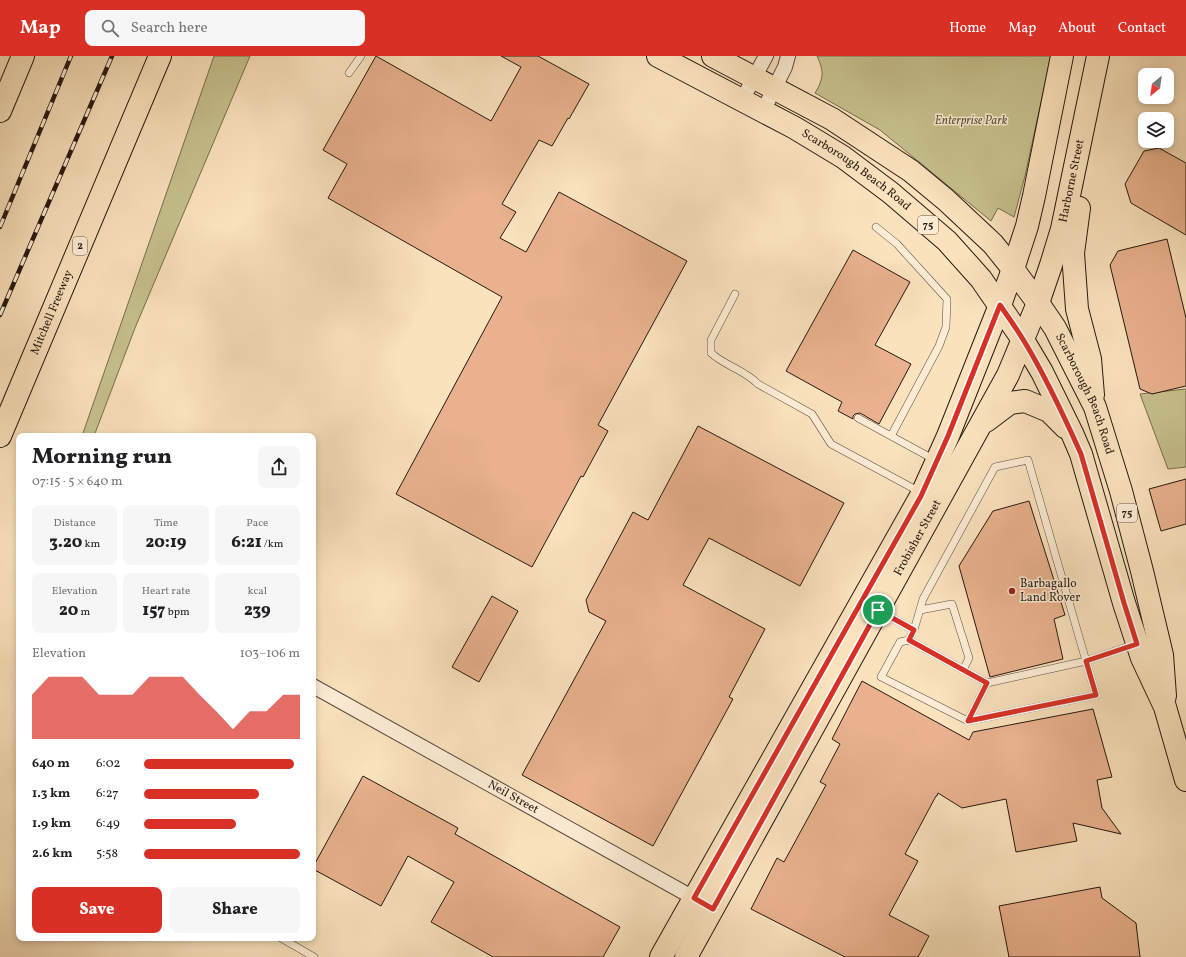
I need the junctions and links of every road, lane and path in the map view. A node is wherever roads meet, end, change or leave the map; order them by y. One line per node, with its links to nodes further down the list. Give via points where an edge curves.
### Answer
1 (23, 56): 14 (main road)
2 (160, 56): 27 (main road, Mitchell Freeway / 2)
3 (361, 56): 10 (lane)
4 (658, 56): 13 (main road, Scarborough Beach Road / 75)
5 (713, 56): 11 (main road, Scarborough Beach Road / 75)
6 (766, 56): 11 (street)
7 (788, 56): 12 (street)
8 (1062, 56): 18 (main road, via 1034,196)
9 (1098, 56): 16 (main road, Harborne Street)
10 (349, 73)
11 (754, 78): 12 (main road, Scarborough Beach Road / 75); 13 (street)
12 (774, 88): 15 (street); 18 (main road, Scarborough Beach Road / 75, via 832,118 911,171 992,244)
13 (742, 100): 15 (main road, Scarborough Beach Road / 75)
14 (0, 111)
15 (763, 111): 21 (main road, Scarborough Beach Road / 75, via 843,157 891,192 947,241)
16 (1072, 181): 20 (main road, Harborne Street, via 1062,229); 23 (main road, via 1079,208 1073,253 1077,309 1090,359)
17 (876, 227): 28 (lane, via 898,244 947,299 946,327 939,346)
18 (1013, 269): 20 (main road, Scarborough Beach Road / 75); 21 (main road, Frobisher Street)
19 (735, 294): 30 (lane, via 711,340 711,353 752,377 758,384 812,414 831,444)
20 (1038, 303): 22 (main road, Frobisher Street); 23 (main road, Scarborough Beach Road / 75, via 1055,328)
21 (1000, 305): 22 (main road, Scarborough Beach Road / 75); 29 (main road, Frobisher Street)
22 (1023, 340): 25 (main road, Frobisher Street, via 1008,375); 26 (main road, Scarborough Beach Road / 75)
23 (1094, 407): 40 (main road, Scarborough Beach Road / 75, via 1121,491 1142,571 1162,655)
24 (858, 418): 28 (lane)
25 (981, 424): 26 (main road, via 1010,403 1026,401 1049,411); 31 (main road, Frobisher Street)
26 (1072, 433): 35 (main road, Scarborough Beach Road / 75, via 1081,454)
27 (0, 436)
28 (891, 436): 29 (lane)
29 (937, 461): 30 (main road, Frobisher Street)
30 (922, 493): 43 (main road, Frobisher Street)
31 (878, 610): 33 (lane); 44 (main road, Frobisher Street)
32 (920, 610): 33 (lane); 36 (lane, via 923,599 994,466 1028,460); 37 (lane, via 952,604 969,658)
33 (914, 630): 34 (lane)
34 (909, 640): 37 (lane); 41 (lane, via 900,642 881,677)
35 (1137, 644): 36 (lane); 40 (main road, Scarborough Beach Road / 75)
36 (1086, 661): 38 (lane); 41 (lane, via 1096,695)
37 (963, 670): 38 (lane)
38 (987, 683): 41 (lane)
39 (316, 688): 43 (street, Neil Street)
40 (1166, 707): 42 (main road, Scarborough Beach Road / 75)
41 (968, 721)
42 (1186, 780)
43 (694, 898): 44 (street, Neil Street); 47 (main road, Frobisher Street)
44 (713, 909): 48 (main road, Frobisher Street)
45 (285, 941): 46 (lane)
46 (314, 957)
47 (661, 957)
48 (686, 957)

